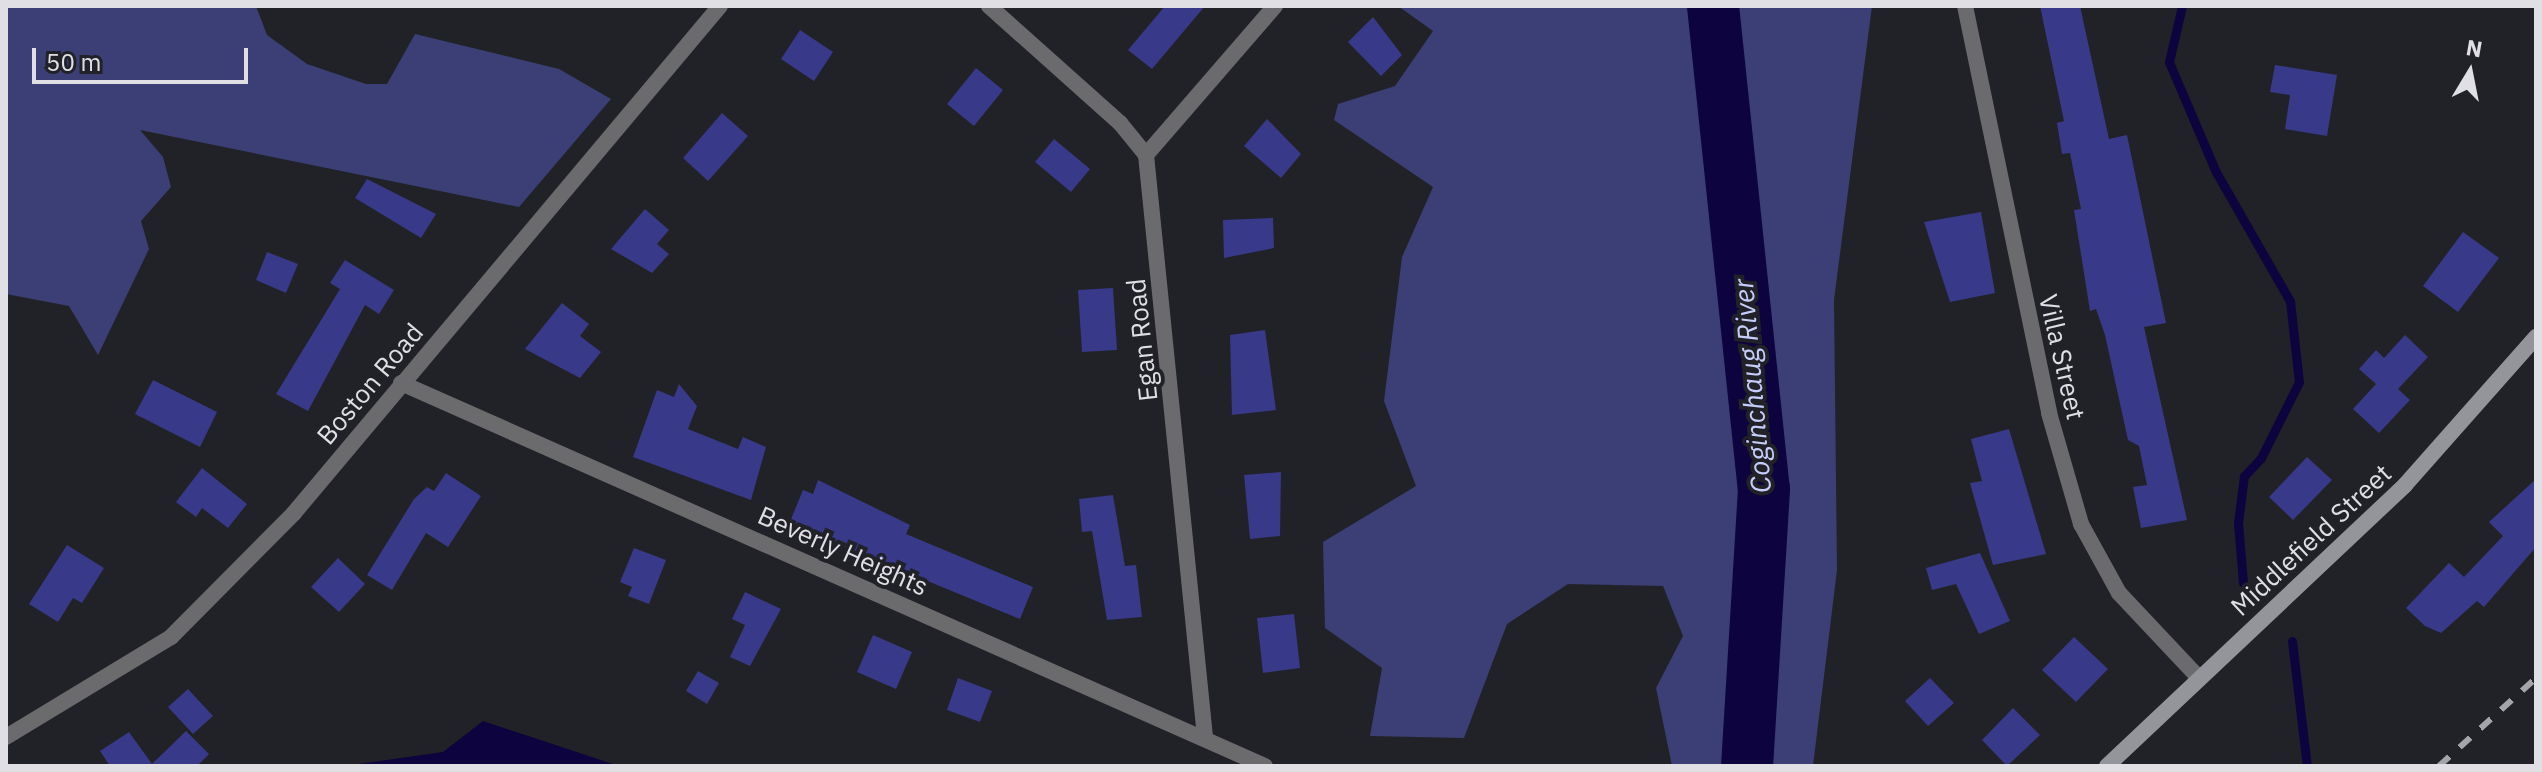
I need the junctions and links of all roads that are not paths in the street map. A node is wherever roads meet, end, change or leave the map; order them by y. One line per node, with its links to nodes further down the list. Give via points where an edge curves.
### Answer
1 (720, 6): 7 (street, Boston Road)
2 (989, 6): 5 (street, via 1120,123)
3 (1275, 6): 5 (street)
4 (1965, 6): 8 (street, Villa Street, via 2049,413 2081,524 2119,593)
5 (1146, 155): 10 (street, Egan Road)
6 (2536, 337): 8 (main road, Middlefield Street, via 2405,485)
7 (401, 383): 9 (street, Boston Road, via 294,513 171,637); 10 (street, Beverly Heights)
8 (2199, 678): 12 (main road, Middlefield Street)
9 (6, 737)
10 (1205, 737): 11 (street, Beverly Heights)
11 (1265, 766)
12 (2107, 766)

